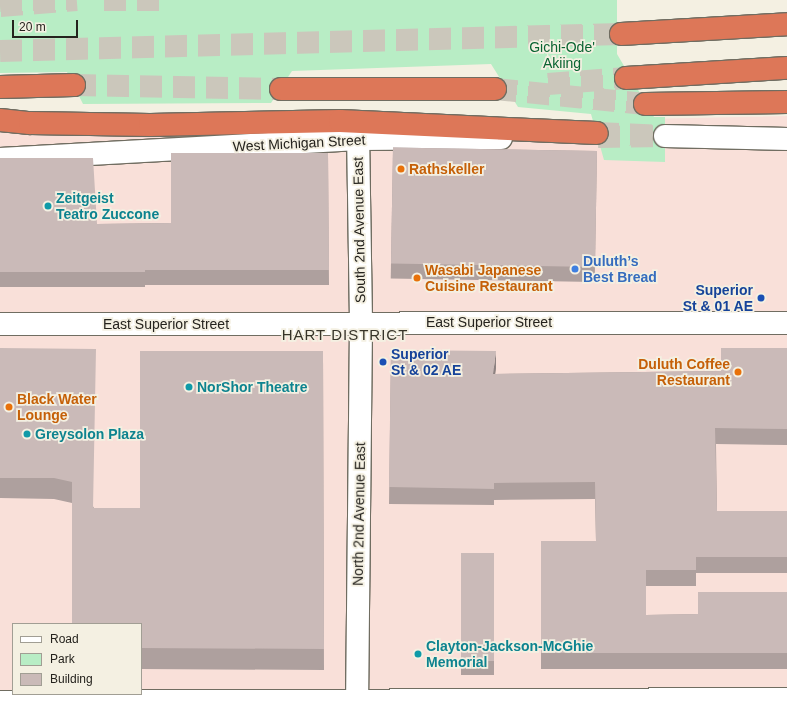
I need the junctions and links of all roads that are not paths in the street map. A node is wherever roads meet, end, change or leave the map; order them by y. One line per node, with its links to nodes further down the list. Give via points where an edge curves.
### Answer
1 (787, 24): 2 (highway)
2 (621, 34)
3 (787, 68): 4 (highway)
4 (626, 78)
5 (74, 85): 6 (highway)
6 (0, 87)
7 (280, 89): 8 (highway)
8 (495, 89)
9 (787, 102): 10 (highway)
10 (645, 104)
11 (0, 120): 12 (highway, via 150,125 340,121)
12 (598, 135): 14 (street, West Michigan Street)
13 (665, 136): 15 (street)
14 (358, 139): 16 (street, West Michigan Street); 17 (street, South 2nd Avenue East)
15 (787, 139)
16 (0, 159)
17 (360, 322): 18 (street, East Superior Street); 19 (street, East Superior Street); 22 (street, North 2nd Avenue East)
18 (787, 323)
19 (0, 324)
20 (787, 699): 22 (street)
21 (0, 702): 22 (street)
22 (357, 704)

